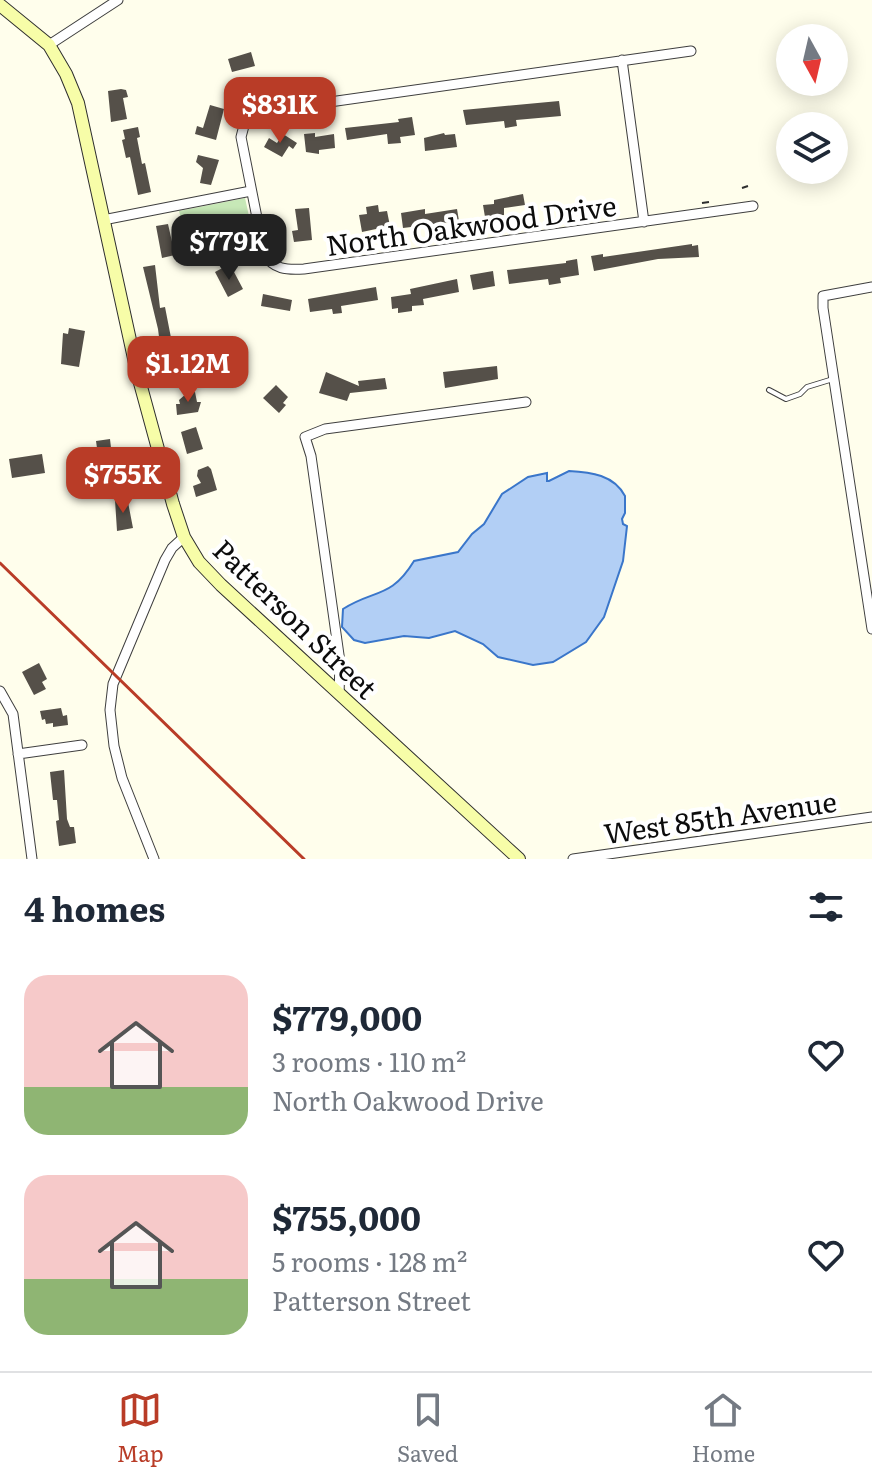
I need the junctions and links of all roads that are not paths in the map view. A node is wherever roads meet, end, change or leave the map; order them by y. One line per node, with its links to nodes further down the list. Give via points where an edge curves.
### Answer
1 (118, 0): 3 (street)
2 (0, 5): 3 (street, Patterson Street)
3 (49, 45): 8 (street, Patterson Street, via 78,103)
4 (691, 51): 5 (street)
5 (622, 60): 6 (street, North Oakwood Drive, via 268,110 252,116 241,131); 9 (street)
6 (251, 191): 8 (street); 9 (street, North Oakwood Drive, via 264,253 276,267 287,270)
7 (753, 206): 9 (street, North Oakwood Drive)
8 (103, 220): 14 (street, Patterson Street, via 142,395)
9 (644, 222)
10 (872, 287): 11 (street, via 823,296)
11 (833, 379): 12 (lane, via 786,399); 15 (street)
12 (769, 390)
13 (526, 402): 17 (street, via 325,429 305,437 340,662)
14 (184, 537): 17 (street, Patterson Street, via 215,579); 22 (street, via 165,560 111,694 117,762)
15 (872, 629)
16 (0, 691): 19 (street, via 13,714)
17 (339, 695): 23 (street, Patterson Street)
18 (82, 745): 19 (street)
19 (18, 754): 21 (street)
20 (872, 817): 24 (street, West 85th Avenue)
21 (32, 859)
22 (154, 859)
23 (519, 859)
24 (573, 859)

